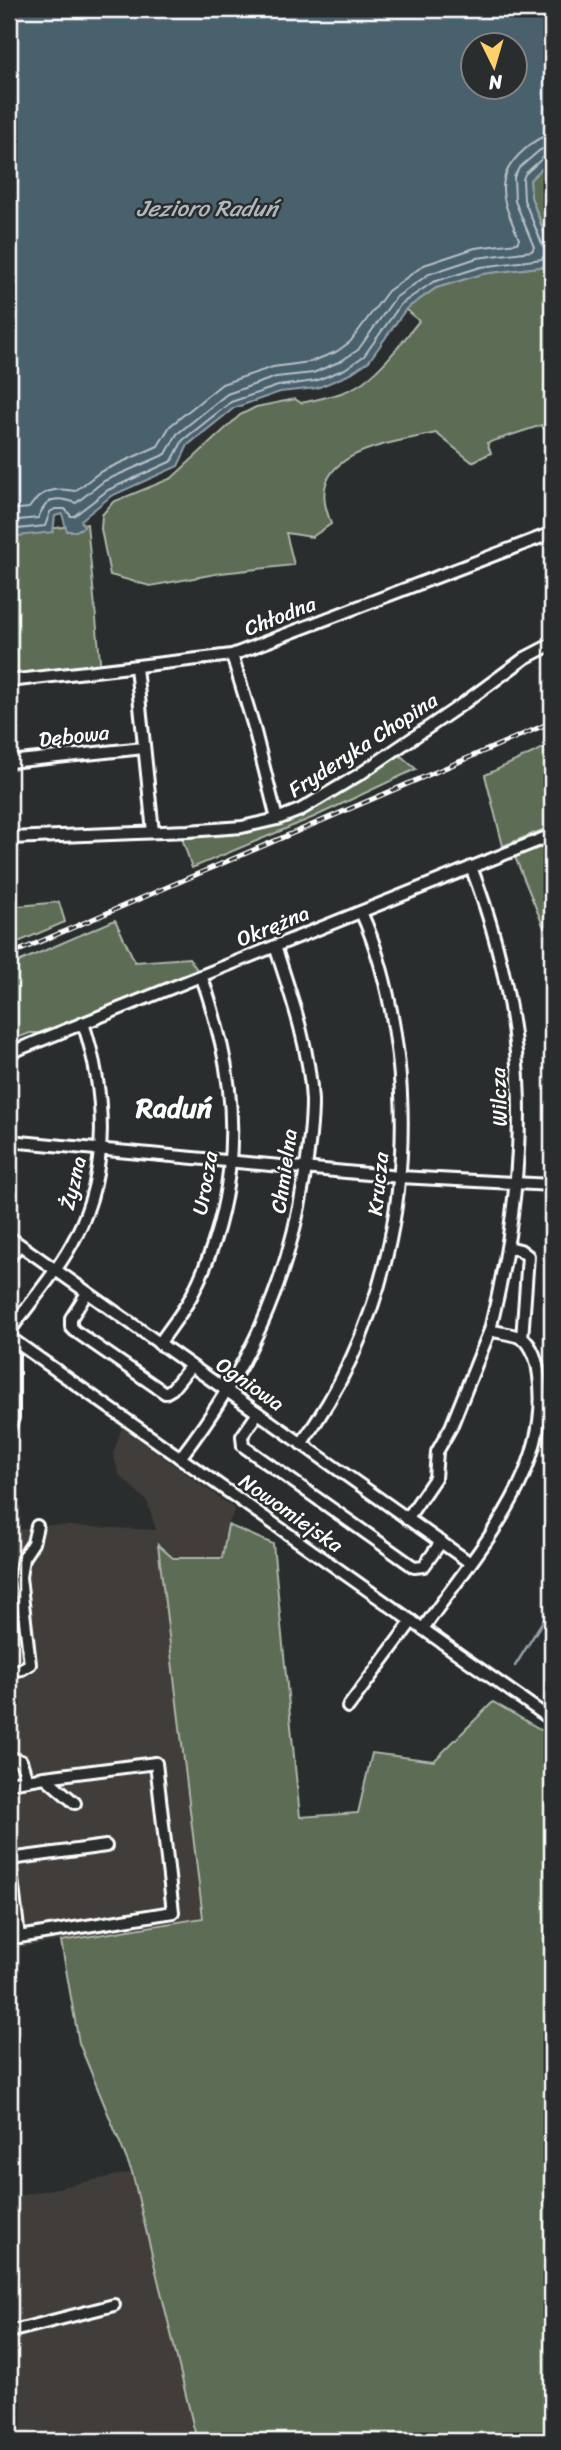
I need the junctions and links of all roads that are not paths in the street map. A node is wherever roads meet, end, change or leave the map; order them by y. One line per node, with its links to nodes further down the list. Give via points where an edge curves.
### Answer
1 (552, 533): 3 (street, Chłodna)
2 (552, 644): 8 (street, Fryderyka Chopina, via 525,658 360,774)
3 (232, 655): 4 (street, Chłodna); 8 (street)
4 (136, 667): 5 (street, Chłodna); 6 (street)
5 (9, 681)
6 (144, 748): 7 (street, Dębowa); 9 (street)
7 (9, 762)
8 (277, 819): 9 (street, Fryderyka Chopina, via 242,827)
9 (153, 832): 11 (street, Fryderyka Chopina)
10 (552, 835): 12 (street, Okrężna)
11 (9, 838)
12 (471, 867): 13 (street, Okrężna); 23 (street, Wilcza, via 495,941 516,1037)
13 (361, 912): 14 (street, Okrężna); 22 (street, Krucza, via 393,1016 401,1097)
14 (275, 946): 15 (street, Okrężna); 21 (street, Chmielna, via 309,1075 312,1102)
15 (201, 976): 16 (street, Okrężna); 20 (street, Urocza, via 230,1090)
16 (83, 1023): 17 (street, Okrężna); 19 (street, Żyzna, via 99,1092)
17 (9, 1053)
18 (9, 1141): 19 (street)
19 (101, 1150): 20 (street); 29 (street, Żyzna, via 85,1217)
20 (231, 1162): 21 (street); 34 (street, Urocza, via 206,1260 192,1294)
21 (306, 1168): 22 (street); 36 (street, Chmielna, via 279,1285 265,1322)
22 (400, 1177): 23 (street); 39 (street, Krucza, via 387,1262 363,1331)
23 (517, 1185): 24 (street); 27 (street, Wilcza)
24 (552, 1185)
25 (9, 1237): 26 (street, Ogniowa)
26 (19, 1245): 28 (street); 29 (street, Ogniowa)
27 (508, 1247): 31 (street, Wilcza); 33 (street, via 528,1256)
28 (9, 1258)
29 (54, 1270): 30 (street, Ogniowa); 32 (street, Żyzna)
30 (87, 1293): 34 (street, Ogniowa); 35 (street, via 71,1318 75,1331 165,1393)
31 (490, 1330): 33 (street); 41 (street, Wilcza, via 437,1452 435,1478)
32 (10, 1337): 38 (street, via 13,1418); 40 (street, Nowomiejska)
33 (522, 1339): 44 (street, via 531,1348 538,1370 537,1436 517,1491)
34 (159, 1344): 35 (street, Ogniowa)
35 (190, 1367): 36 (street, Ogniowa)
36 (226, 1391): 37 (street, Ogniowa); 40 (street, Chmielna)
37 (258, 1413): 39 (street, Ogniowa); 43 (street, via 242,1436 243,1446 414,1567 424,1566)
38 (9, 1428)
39 (301, 1444): 41 (street, Ogniowa)
40 (180, 1458): 45 (street, Nowomiejska)
41 (407, 1519): 43 (street, Ogniowa)
42 (37, 1526): 47 (street, via 20,1577 30,1664)
43 (441, 1542): 44 (street, Ogniowa)
44 (469, 1562): 46 (street)
45 (412, 1621): 46 (street, Nowomiejska); 48 (street)
46 (423, 1629): 49 (street, Nowomiejska)
47 (9, 1672)
48 (348, 1707)
49 (552, 1720)
50 (9, 1757): 52 (street, via 21,1761)
51 (45, 1777): 52 (street); 54 (street); 59 (street, via 156,1763 173,1912)
52 (27, 1780): 53 (street)
53 (9, 1783)
54 (75, 1804)
55 (106, 1846): 57 (street)
56 (9, 1853): 57 (street)
57 (10, 1859): 58 (street)
58 (10, 1883): 59 (street)
59 (14, 1938)
60 (114, 2305): 61 (street)
61 (9, 2332)

